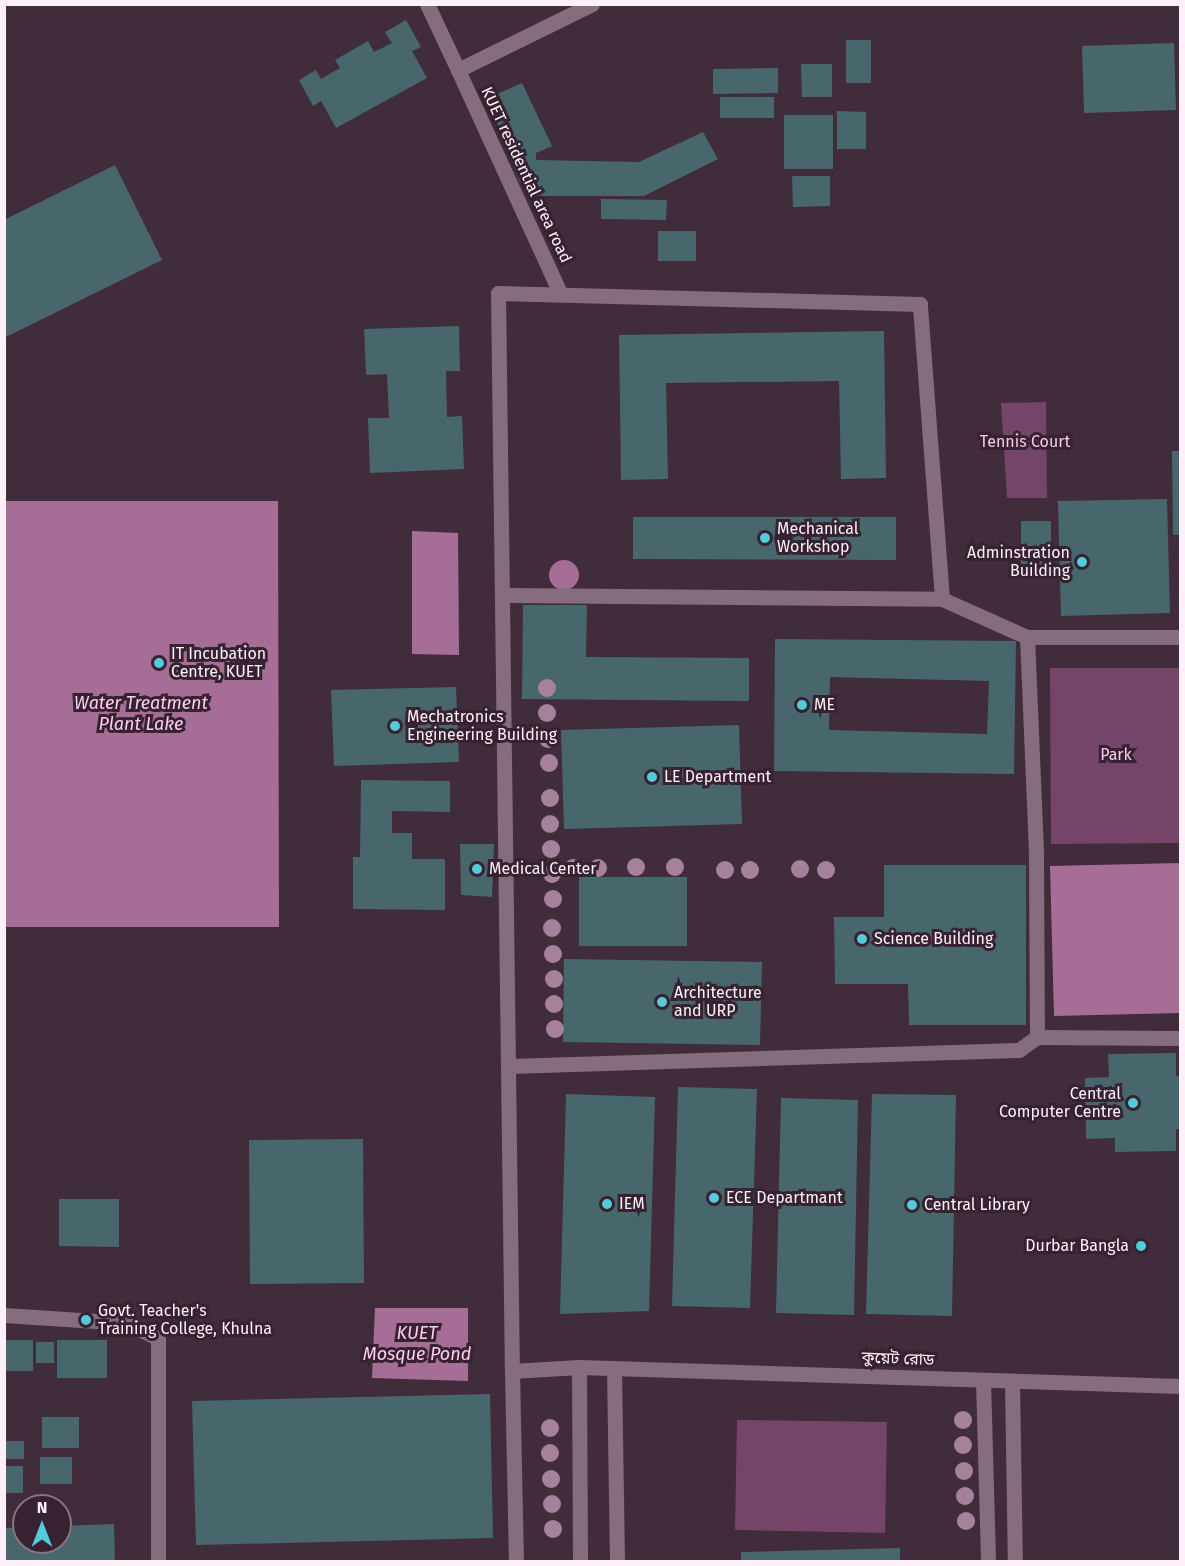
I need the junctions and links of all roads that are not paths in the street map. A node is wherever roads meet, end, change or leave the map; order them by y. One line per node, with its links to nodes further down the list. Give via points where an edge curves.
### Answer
1 (427, 4): 3 (street, KUET residential area road)
2 (592, 4): 3 (street)
3 (458, 70): 4 (street, KUET residential area road)
4 (561, 295): 5 (street, via 498,293); 6 (street, via 920,304)
5 (505, 595): 6 (street); 11 (street)
6 (942, 599): 7 (street)
7 (1027, 637): 8 (street); 9 (street, via 1036,856)
8 (1180, 637)
9 (1037, 1037): 10 (street); 11 (street, via 1019,1050)
10 (1180, 1038)
11 (510, 1066): 15 (street)
12 (4, 1315): 19 (street, via 127,1323 158,1338)
13 (579, 1367): 14 (street, কুয়েট রোড); 15 (street, কুয়েট রোড); 21 (street)
14 (614, 1369): 16 (street, কুয়েট রোড); 22 (street)
15 (512, 1371): 20 (street)
16 (983, 1380): 17 (street, কুয়েট রোড); 23 (street)
17 (1012, 1381): 18 (street, কুয়েট রোড); 24 (street)
18 (1180, 1386)
19 (158, 1562)
20 (516, 1562)
21 (580, 1562)
22 (617, 1562)
23 (988, 1562)
24 (1015, 1562)

